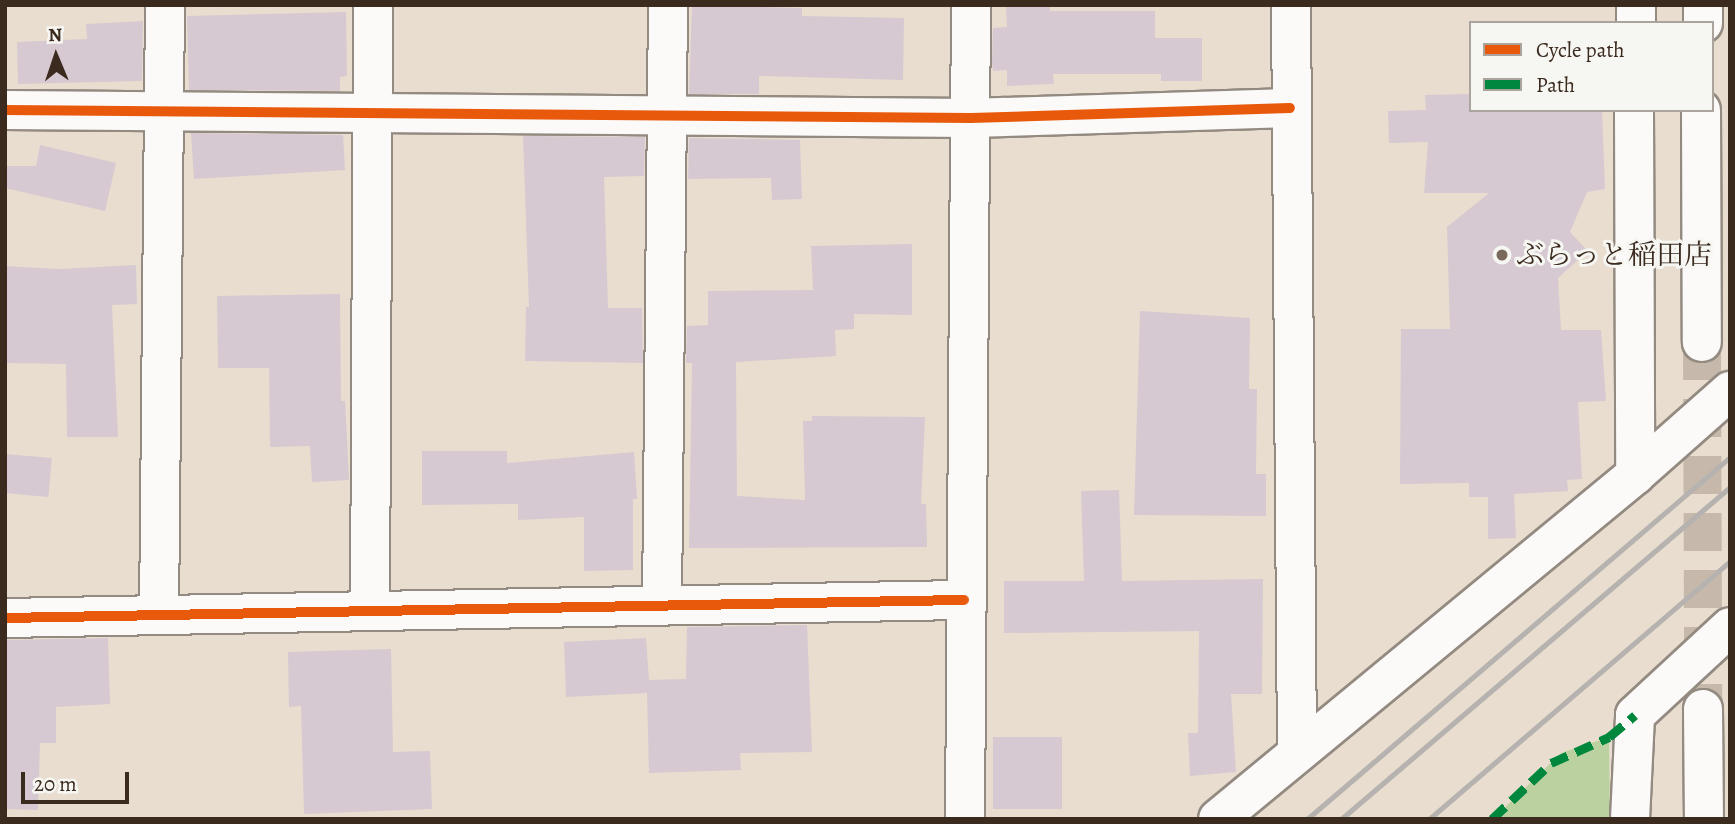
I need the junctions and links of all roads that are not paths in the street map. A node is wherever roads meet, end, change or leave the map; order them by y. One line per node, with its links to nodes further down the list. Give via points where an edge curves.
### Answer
1 (165, 5): 6 (street)
2 (373, 5): 9 (street)
3 (668, 5): 12 (street)
4 (971, 5): 13 (street)
5 (1291, 5): 7 (street)
6 (167, 108): 8 (street); 9 (street); 20 (street)
7 (1290, 108): 13 (street); 24 (street)
8 (5, 110)
9 (373, 110): 12 (street); 19 (street)
10 (1634, 112): 16 (street)
11 (1701, 112): 14 (street)
12 (667, 113): 13 (street); 18 (street)
13 (971, 118): 17 (street)
14 (1702, 342)
15 (1730, 391): 16 (street)
16 (1635, 475): 24 (street)
17 (964, 600): 18 (street); 25 (street)
18 (662, 605): 19 (street)
19 (370, 611): 20 (street)
20 (159, 615): 21 (street)
21 (5, 618)
22 (1730, 627): 27 (street, via 1634,715)
23 (1703, 709): 28 (street)
24 (1297, 751): 26 (street)
25 (965, 819)
26 (1218, 819)
27 (1630, 819)
28 (1704, 819)

